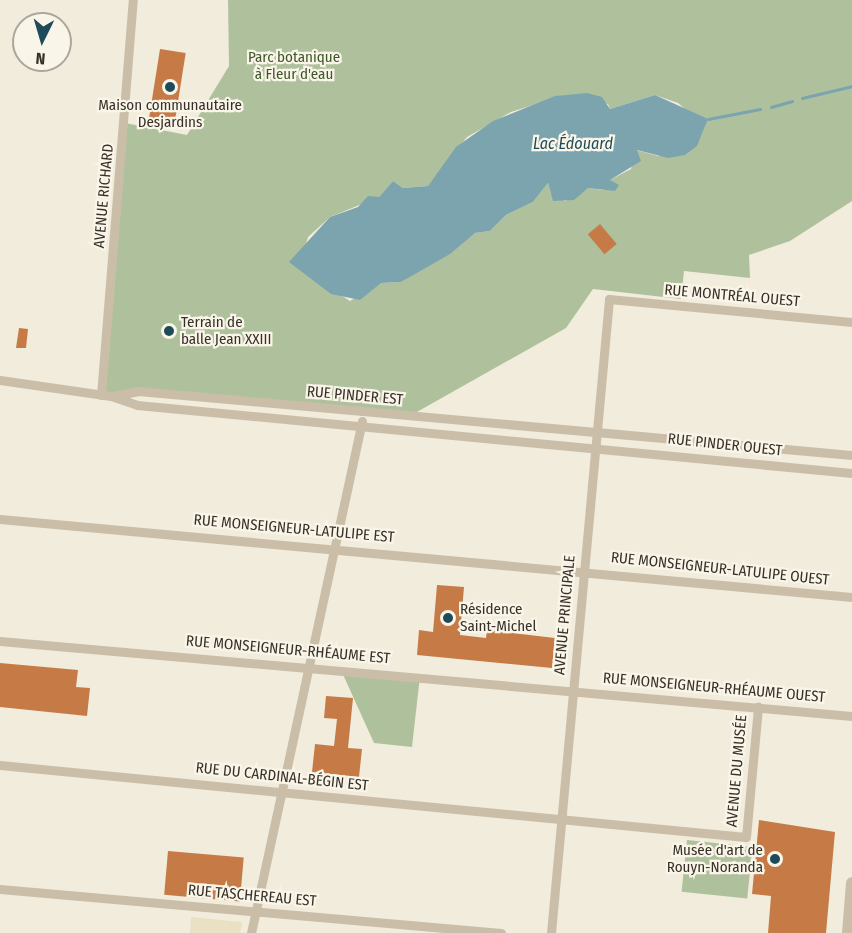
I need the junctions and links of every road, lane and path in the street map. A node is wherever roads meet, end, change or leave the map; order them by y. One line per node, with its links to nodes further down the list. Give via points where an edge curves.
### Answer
1 (133, 0): 7 (street, AVENUE RICHARD)
2 (609, 299): 3 (street, RUE MONTRÉAL OUEST); 10 (street, AVENUE PRINCIPALE)
3 (852, 322)
4 (0, 380): 5 (street, RUE PINDER EST)
5 (30, 385): 6 (street, RUE PINDER EST); 7 (street, RUE PINDER EST)
6 (0, 386)
7 (106, 396): 8 (street, RUE PINDER EST, via 138,391); 9 (street, RUE PINDER EST, via 137,405)
8 (364, 413): 9 (street); 10 (street, RUE PINDER EST)
9 (362, 424): 11 (street, RUE PINDER EST); 15 (street)
10 (597, 431): 11 (street, AVENUE PRINCIPALE); 12 (street, RUE PINDER OUEST)
11 (595, 447): 13 (street, RUE PINDER OUEST); 16 (street, AVENUE PRINCIPALE)
12 (852, 455)
13 (852, 472)
14 (0, 519): 15 (street, RUE MONSEIGNEUR-LATULIPE EST)
15 (336, 547): 16 (street, RUE MONSEIGNEUR-LATULIPE EST); 19 (street)
16 (584, 571): 17 (street, RUE MONSEIGNEUR-LATULIPE OUEST); 20 (street, AVENUE PRINCIPALE)
17 (852, 597)
18 (0, 641): 19 (street, RUE MONSEIGNEUR-RHÉAUME EST)
19 (309, 667): 20 (street, RUE MONSEIGNEUR-RHÉAUME EST); 24 (street)
20 (573, 689): 21 (street, RUE MONSEIGNEUR-RHÉAUME OUEST); 25 (street, AVENUE PRINCIPALE)
21 (758, 707): 22 (street, RUE MONSEIGNEUR-RHÉAUME OUEST); 26 (street, AVENUE DU MUSÉE)
22 (852, 716)
23 (0, 765): 24 (street, RUE DU CARDINAL-BÉGIN EST)
24 (282, 792): 25 (street, RUE DU CARDINAL-BÉGIN EST); 29 (street)
25 (561, 819): 26 (street, RUE DU CARDINAL-BÉGIN EST); 32 (street, AVENUE PRINCIPALE)
26 (746, 837)
27 (852, 883): 33 (street)
28 (0, 889): 29 (street, RUE TASCHEREAU EST)
29 (256, 911): 30 (street); 31 (street, RUE TASCHEREAU EST)
30 (251, 933)
31 (501, 933)
32 (551, 933)
33 (848, 933)

